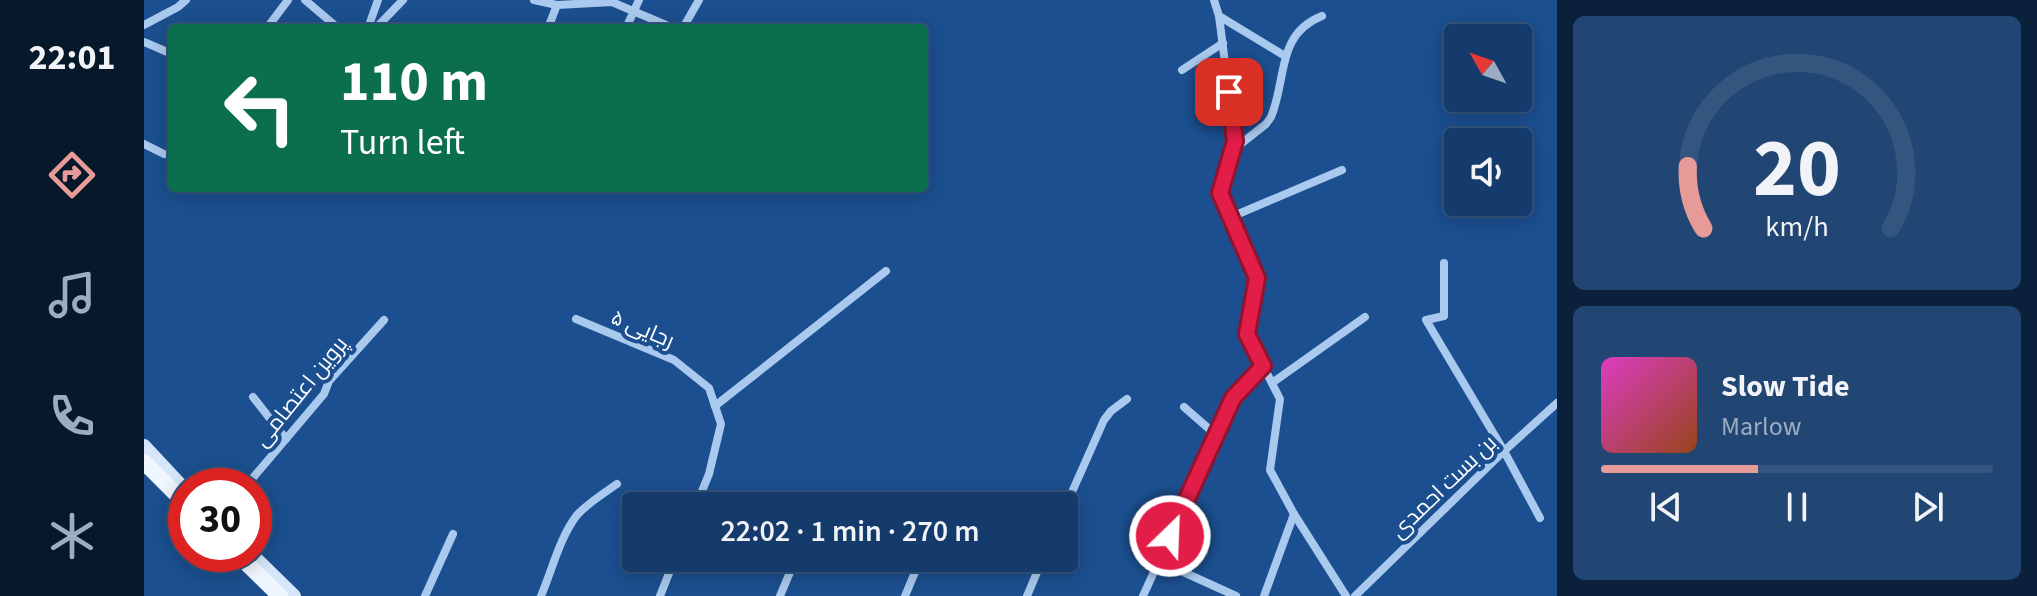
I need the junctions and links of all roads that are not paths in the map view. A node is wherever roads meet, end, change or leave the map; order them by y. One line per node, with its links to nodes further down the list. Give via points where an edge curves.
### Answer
1 (186, 0): 25 (street)
2 (288, 0): 16 (street)
3 (305, 0): 15 (street)
4 (378, 0): 19 (street)
5 (403, 0): 20 (street)
6 (534, 0): 11 (street)
7 (639, 0): 12 (street)
8 (699, 0): 24 (street)
9 (1214, 0): 13 (street)
10 (584, 2): 11 (street); 12 (street, via 612,2)
11 (557, 5): 21 (street)
12 (633, 10): 22 (street); 23 (street)
13 (1219, 16): 27 (street); 29 (street)
14 (1322, 16): 29 (street, via 1303,26)
15 (328, 19): 17 (street); 18 (street)
16 (270, 24)
17 (324, 24)
18 (334, 24)
19 (369, 24)
20 (380, 24)
21 (550, 24)
22 (628, 24)
23 (664, 24)
24 (685, 24)
25 (144, 25)
26 (144, 42): 28 (street)
27 (1223, 43): 30 (street); 32 (street)
28 (168, 52)
29 (1285, 56): 32 (street, via 1271,117)
30 (1182, 70)
31 (144, 144): 33 (street)
32 (1233, 150): 35 (street, via 1220,193)
33 (164, 154)
34 (1342, 170): 35 (street)
35 (1231, 217): 41 (street, via 1257,278 1247,334)
36 (1444, 263): 51 (street, via 1444,316 1426,320)
37 (886, 271): 46 (street)
38 (1365, 317): 42 (street)
39 (576, 319): 46 (street, رجایی ۵, via 674,360 709,388)
40 (384, 320): 49 (street, پروین اعتصامی)
41 (1263, 366): 42 (street); 48 (street, via 1233,398)
42 (1272, 383): 59 (street, via 1280,399 1270,470)
43 (253, 397): 49 (street)
44 (1127, 399): 58 (street, via 1104,420)
45 (1557, 403): 51 (street, بن بست احمدی)
46 (715, 406): 57 (street, via 721,424)
47 (1184, 407): 48 (street)
48 (1216, 435): 62 (street)
49 (286, 439): 53 (street, پروین اعتصامی)
50 (144, 446): 54 (main road)
51 (1504, 451): 60 (street); 81 (street, بن بست احمدی)
52 (144, 462): 56 (main road)
53 (261, 468)
54 (168, 472)
55 (617, 484): 72 (street, via 581,511 566,533)
56 (168, 486)
57 (702, 492)
58 (1071, 492)
59 (1294, 514): 79 (street); 80 (street)
60 (1540, 518)
61 (453, 534): 71 (street)
62 (1159, 561): 77 (street); 78 (street)
63 (255, 572): 69 (main road)
64 (269, 572): 70 (main road)
65 (669, 572): 73 (street)
66 (790, 572): 74 (street)
67 (915, 572): 75 (street)
68 (1037, 572): 76 (street)
69 (280, 596)
70 (294, 596)
71 (425, 596)
72 (541, 596)
73 (660, 596)
74 (780, 596)
75 (905, 596)
76 (1027, 596)
77 (1143, 596)
78 (1236, 596)
79 (1264, 596)
80 (1346, 596)
81 (1355, 596)

